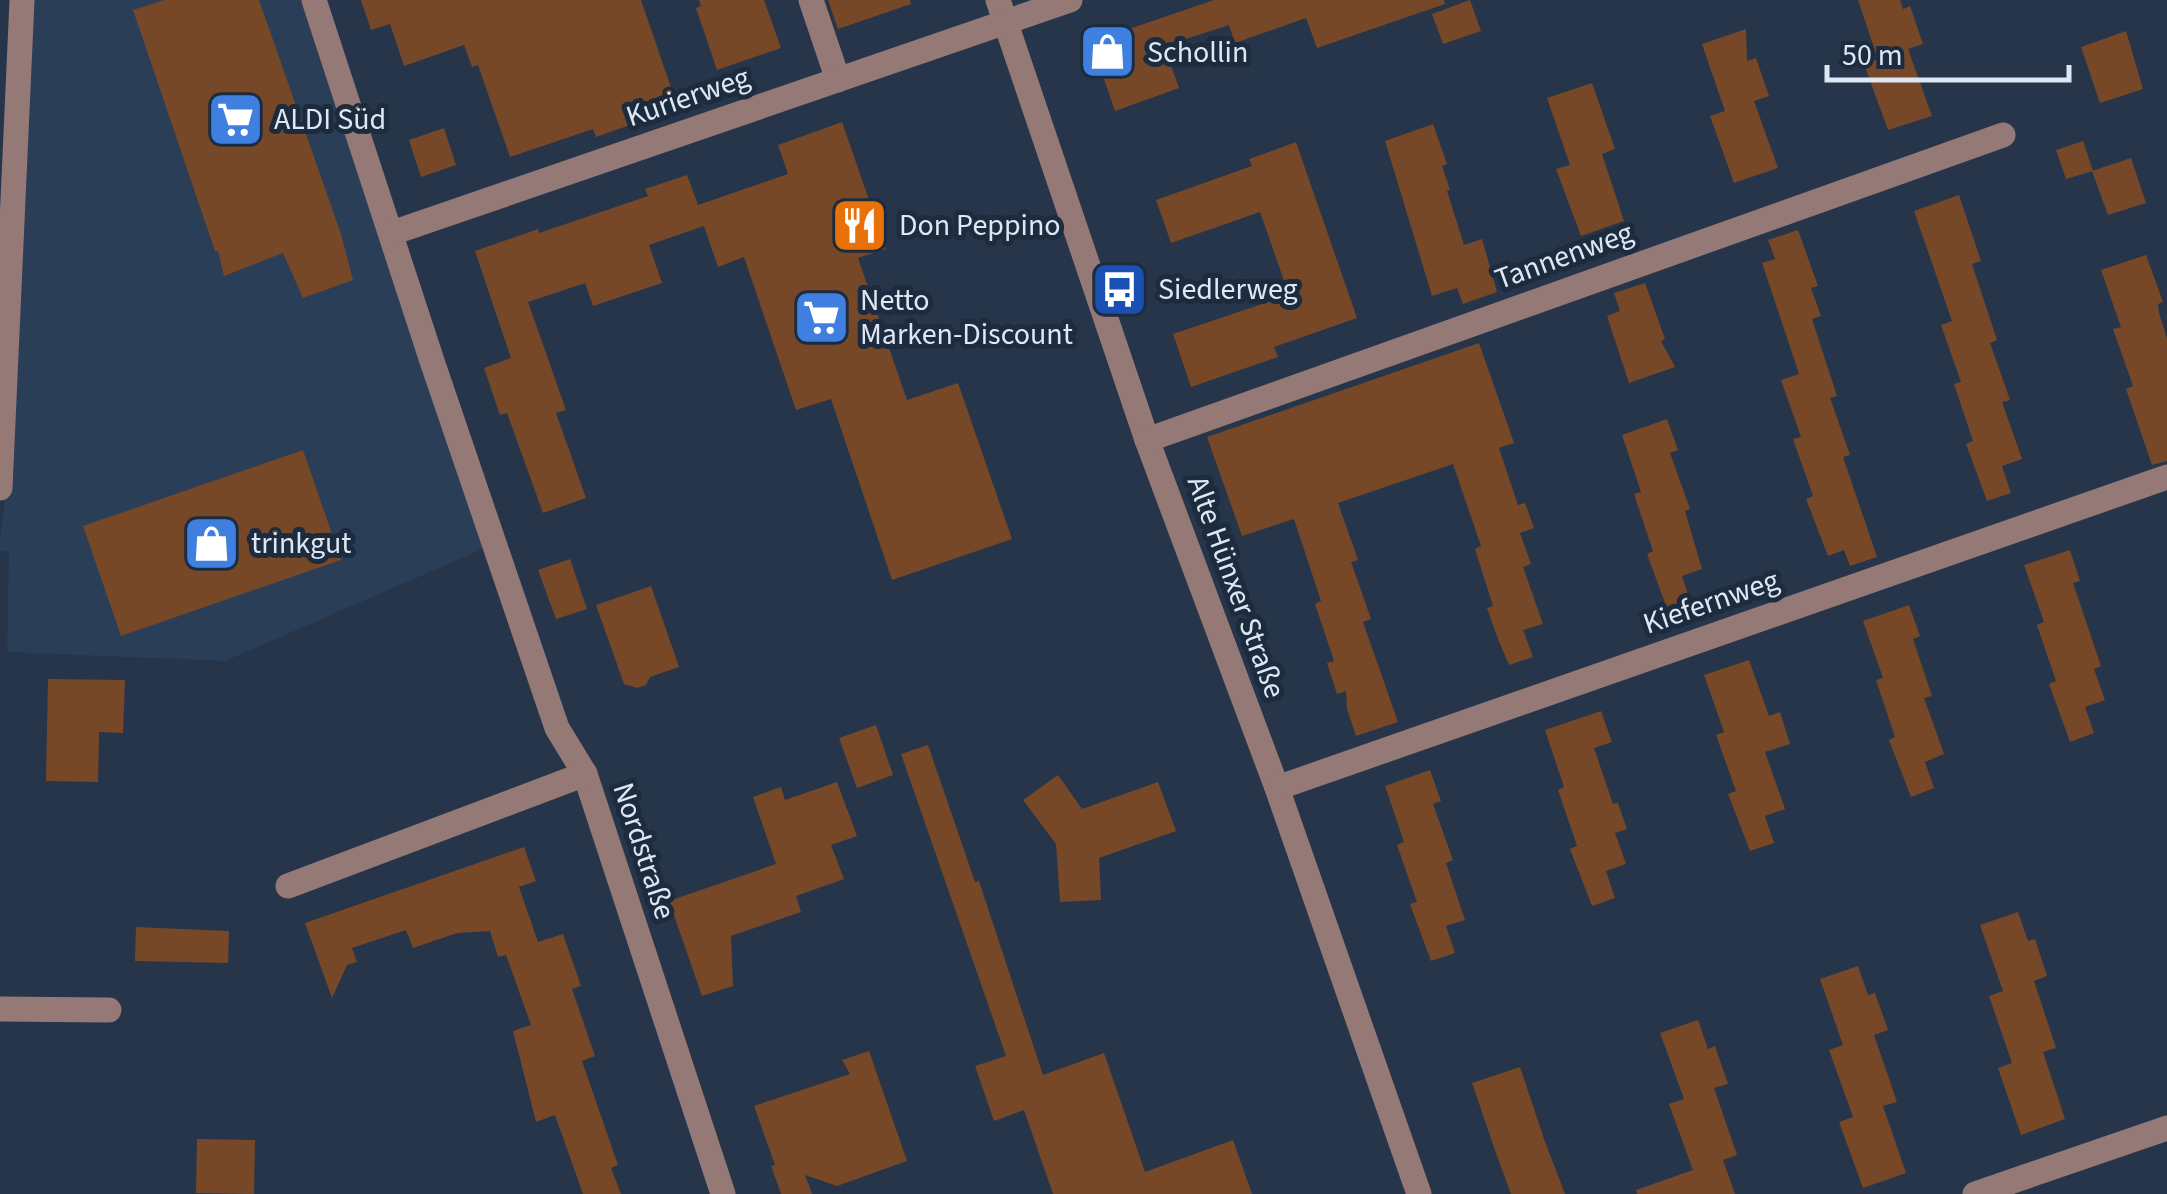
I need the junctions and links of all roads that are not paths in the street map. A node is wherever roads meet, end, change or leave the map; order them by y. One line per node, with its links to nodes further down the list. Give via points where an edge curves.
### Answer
1 (22, 0): 11 (street)
2 (314, 0): 8 (street)
3 (812, 0): 6 (street)
4 (1070, 0): 5 (street)
5 (1002, 11): 6 (street, Kurierweg); 9 (street, Alte Hünxer Straße)
6 (838, 80): 8 (street, Kurierweg)
7 (2003, 134): 9 (street, Tannenweg)
8 (392, 233): 12 (street, via 557,728)
9 (1147, 440): 13 (street, Alte Hünxer Straße)
10 (2167, 478): 13 (street, Kiefernweg)
11 (0, 488)
12 (585, 774): 14 (street, Nordstraße); 18 (street, Nordstraße)
13 (1277, 788): 19 (street, Alte Hünxer Straße)
14 (288, 886)
15 (0, 1009): 16 (street)
16 (109, 1010)
17 (2167, 1128): 20 (street)
18 (723, 1194)
19 (1419, 1194)
20 (1974, 1194)

